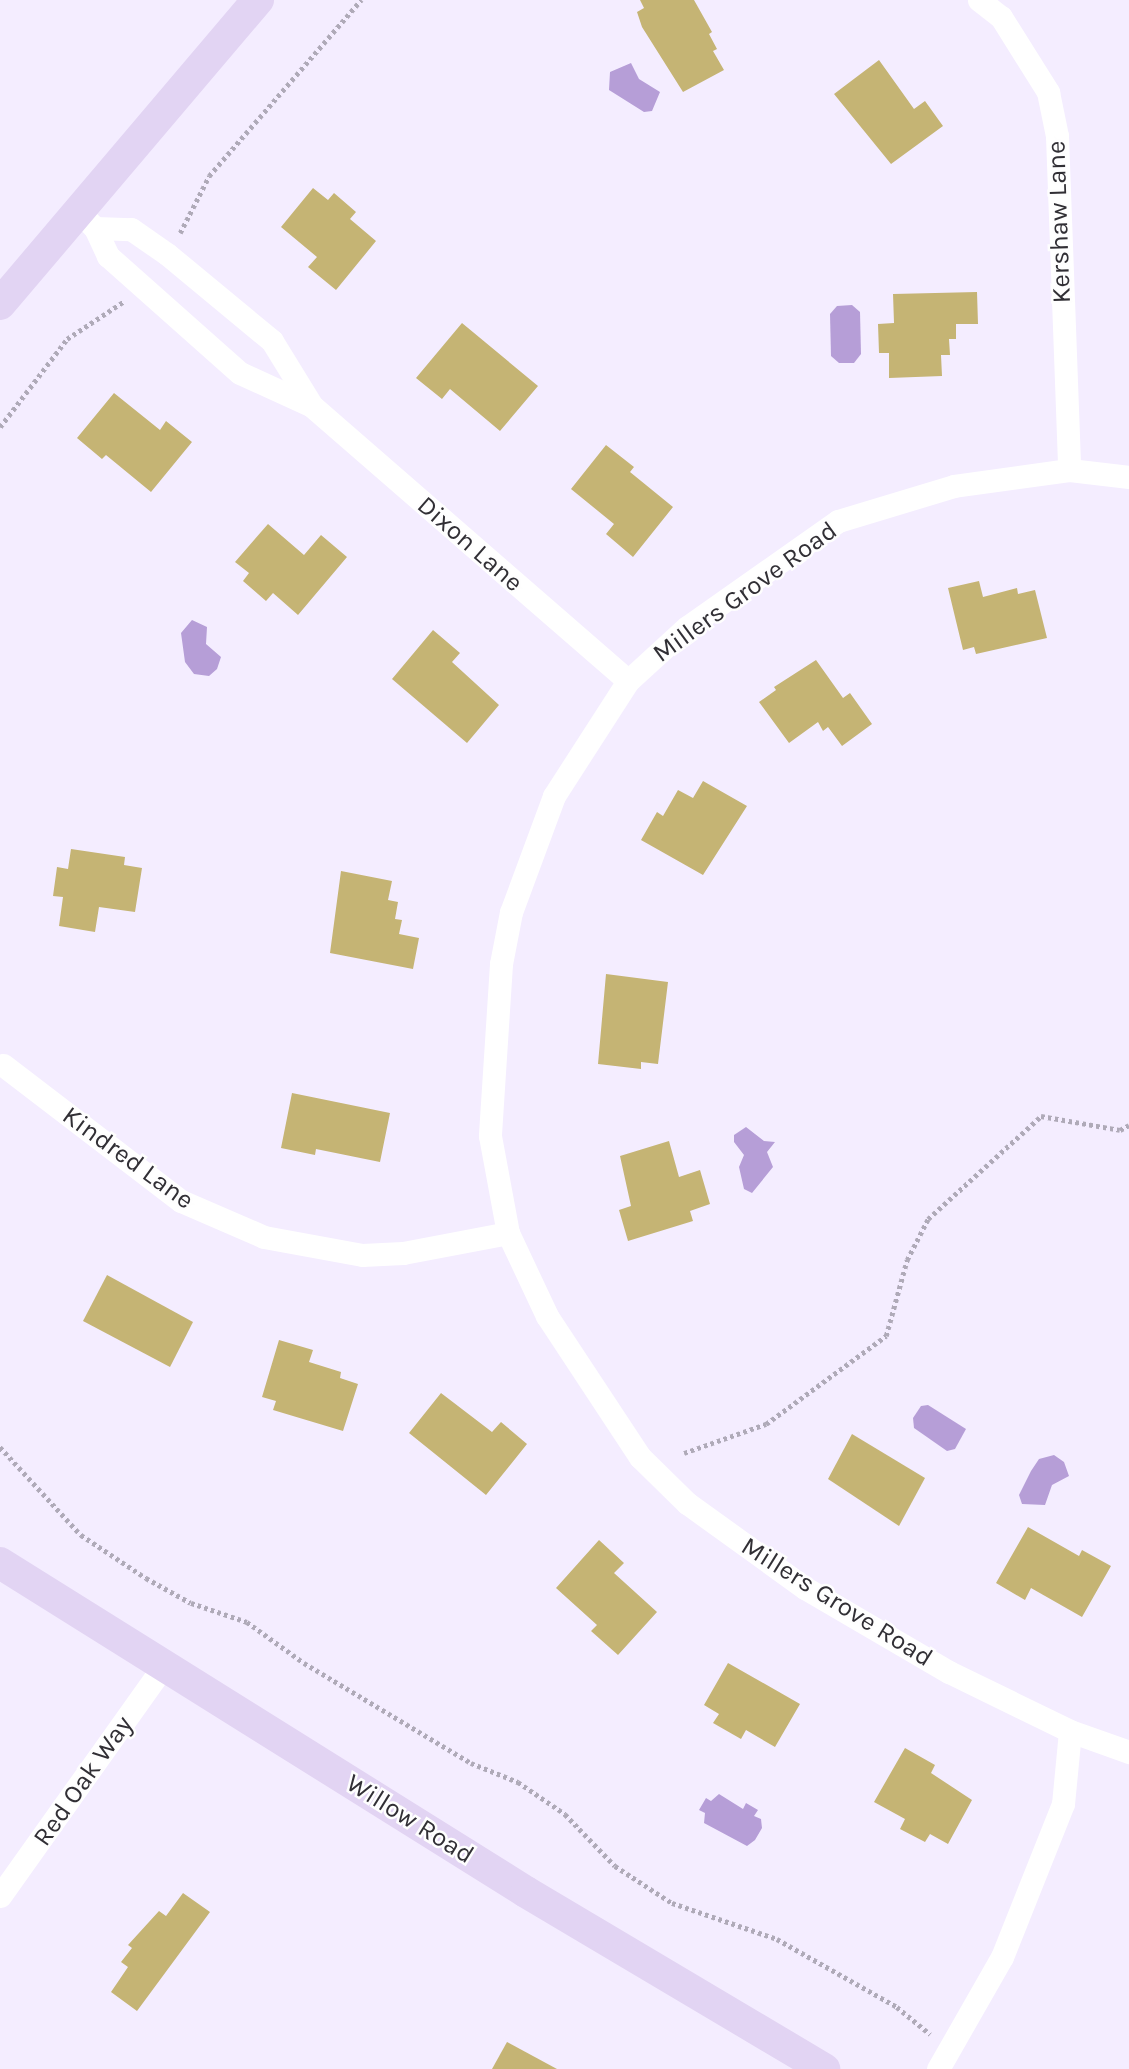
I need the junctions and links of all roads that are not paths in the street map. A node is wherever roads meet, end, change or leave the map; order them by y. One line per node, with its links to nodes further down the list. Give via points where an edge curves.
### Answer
1 (258, 0): 3 (street)
2 (979, 0): 6 (street, Kershaw Lane, via 1001,17 1048,92 1057,136)
3 (87, 220): 4 (street); 5 (street, Dixon Lane, via 108,256 240,373); 5 (street, Dixon Lane, via 131,229 167,254 272,341)
4 (0, 303)
5 (312, 406): 8 (street, Dixon Lane)
6 (1069, 470): 7 (street, Millers Grove Road); 8 (street, Millers Grove Road, via 954,486 838,521 687,627)
7 (1129, 477)
8 (628, 681): 10 (street, Millers Grove Road, via 554,796 511,912 501,964 490,1136)
9 (3, 1065): 10 (street, Kindred Lane, via 181,1201 264,1237 362,1255 404,1253)
10 (508, 1233): 13 (street, Millers Grove Road, via 547,1316 639,1457 687,1503 805,1588 949,1672)
11 (0, 1563): 12 (street, Willow Road)
12 (164, 1665): 15 (street, Red Oak Way); 17 (street, Willow Road, via 526,1892)
13 (1070, 1731): 14 (street, Millers Grove Road); 16 (street, via 1063,1804 1002,1957)
14 (1129, 1752)
15 (0, 1896)
16 (944, 2059)
17 (824, 2069)

